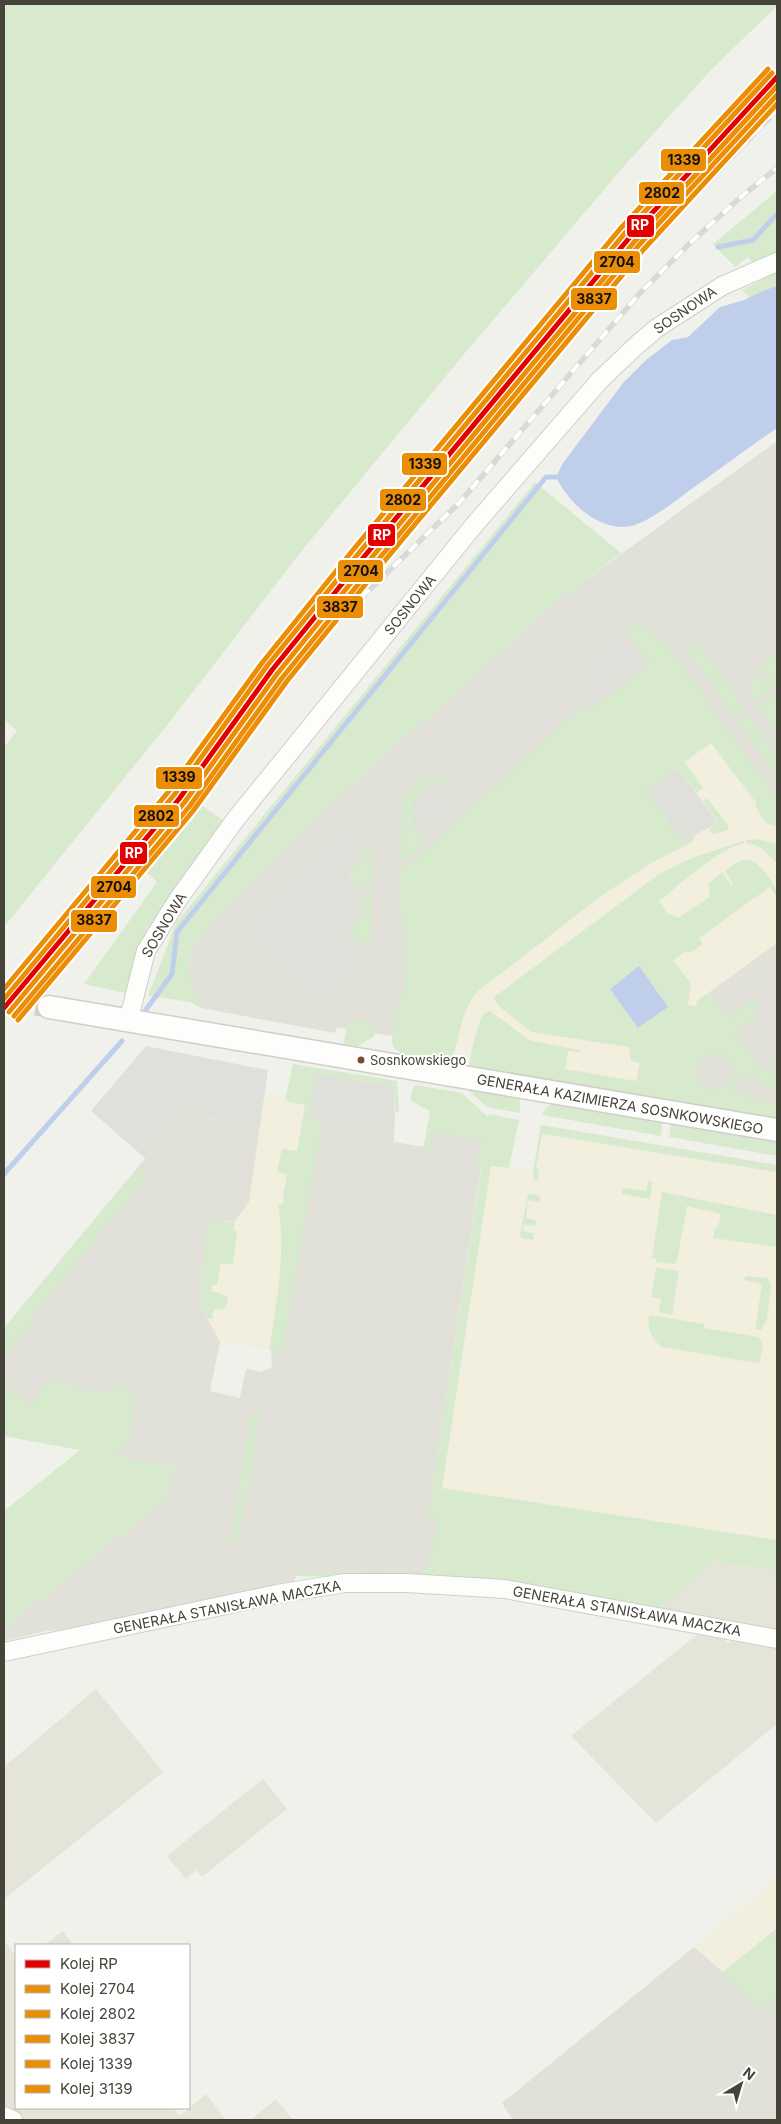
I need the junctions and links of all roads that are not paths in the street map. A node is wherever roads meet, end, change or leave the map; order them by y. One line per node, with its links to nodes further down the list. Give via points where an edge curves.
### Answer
1 (777, 262): 3 (street, SOSNOWA, via 722,286 663,323 644,339 600,380 482,517 235,820 178,900 146,951)
2 (49, 1007): 3 (street, GENERAŁA KAZIMIERZA SOSNKOWSKIEGO)
3 (128, 1022): 4 (street, GENERAŁA KAZIMIERZA SOSNKOWSKIEGO)
4 (777, 1130)
5 (777, 1639): 6 (street, GENERAŁA STANISŁAWA MACZKA, via 505,1589 345,1583 277,1594)
6 (4, 1652)
7 (4, 2116): 8 (street)
8 (13, 2120)

